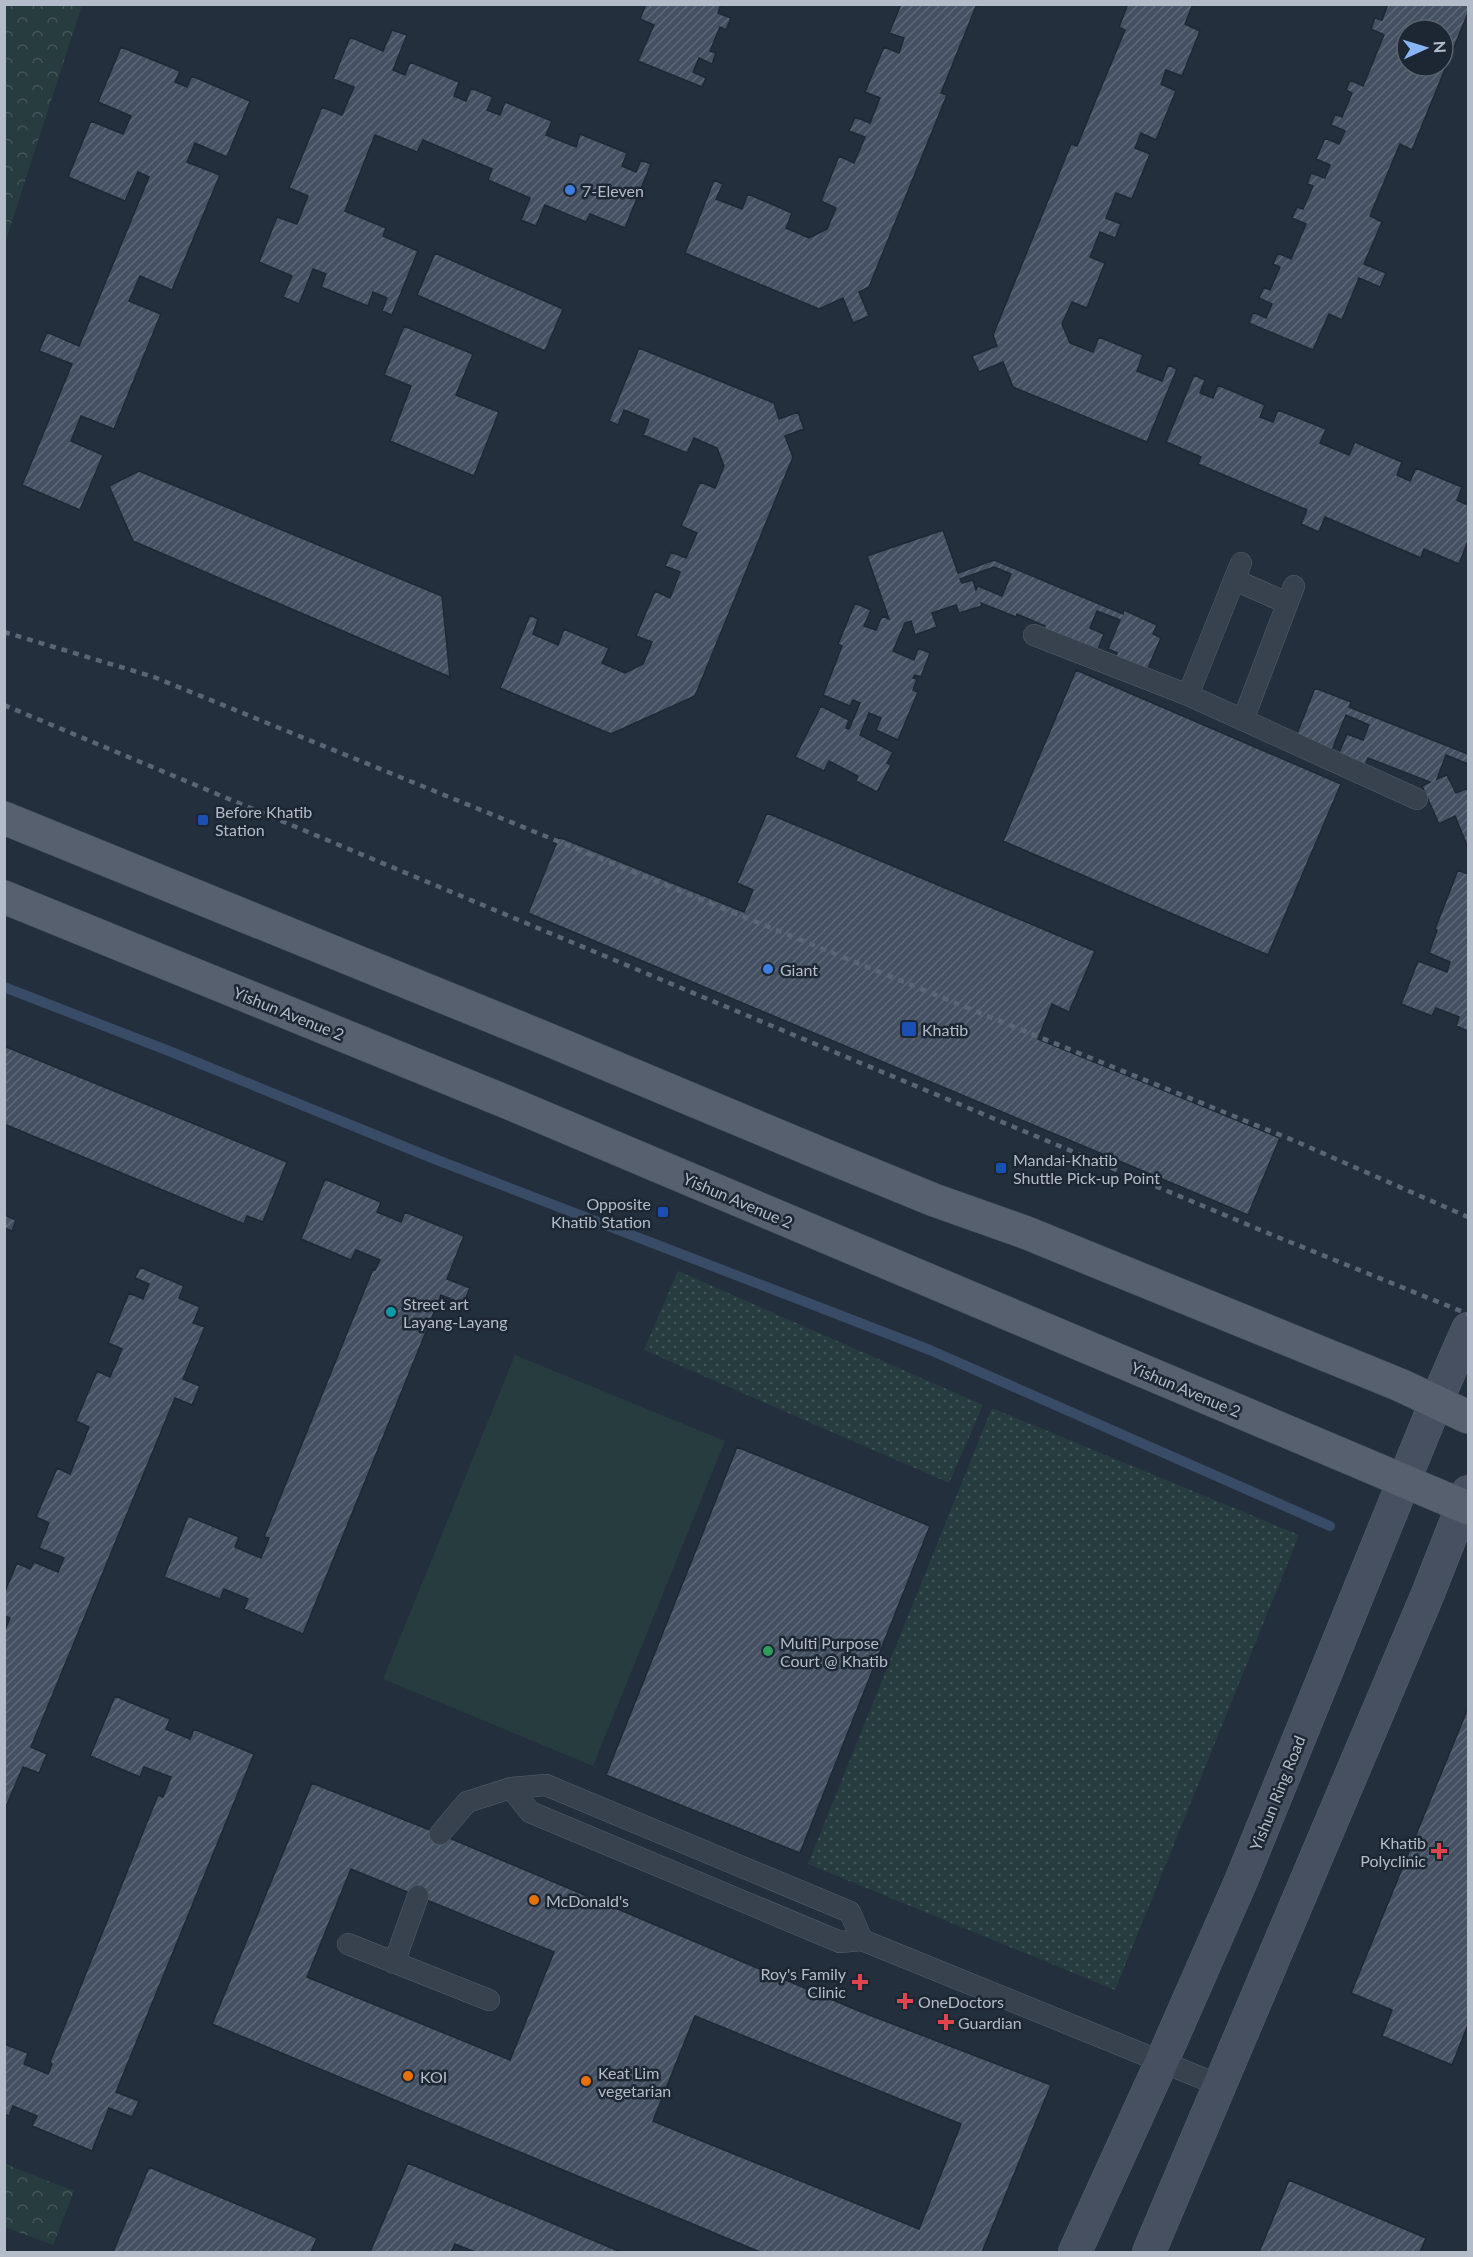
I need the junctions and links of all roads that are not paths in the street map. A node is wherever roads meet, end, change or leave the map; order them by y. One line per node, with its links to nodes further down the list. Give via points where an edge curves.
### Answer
1 (1034, 635): 2 (lane)
2 (1188, 695): 3 (lane); 3 (lane, via 1238,572 1291,595)
3 (1243, 720): 4 (lane)
4 (1417, 799)
5 (4, 818): 8 (main road)
6 (4, 897): 10 (main road, Yishun Avenue 2, via 509,1103)
7 (1468, 1329): 8 (main road, Yishun Ring Road)
8 (1436, 1402): 9 (main road); 10 (main road, Yishun Ring Road)
9 (1468, 1417)
10 (1405, 1480): 11 (main road, Yishun Avenue 2); 19 (main road, Yishun Ring Road, via 1241,1881)
11 (1467, 1502): 20 (main road)
12 (511, 1788): 13 (lane, via 467,1802); 15 (lane, via 530,1812 840,1942); 15 (lane, via 546,1785 850,1912)
13 (440, 1834)
14 (418, 1896): 17 (lane)
15 (862, 1940): 19 (lane)
16 (348, 1944): 17 (lane)
17 (394, 1963): 18 (lane)
18 (489, 2000)
19 (1162, 2061): 20 (lane); 21 (main road, Yishun Ring Road)
20 (1219, 2085): 22 (main road)
21 (1075, 2253)
22 (1149, 2253)

